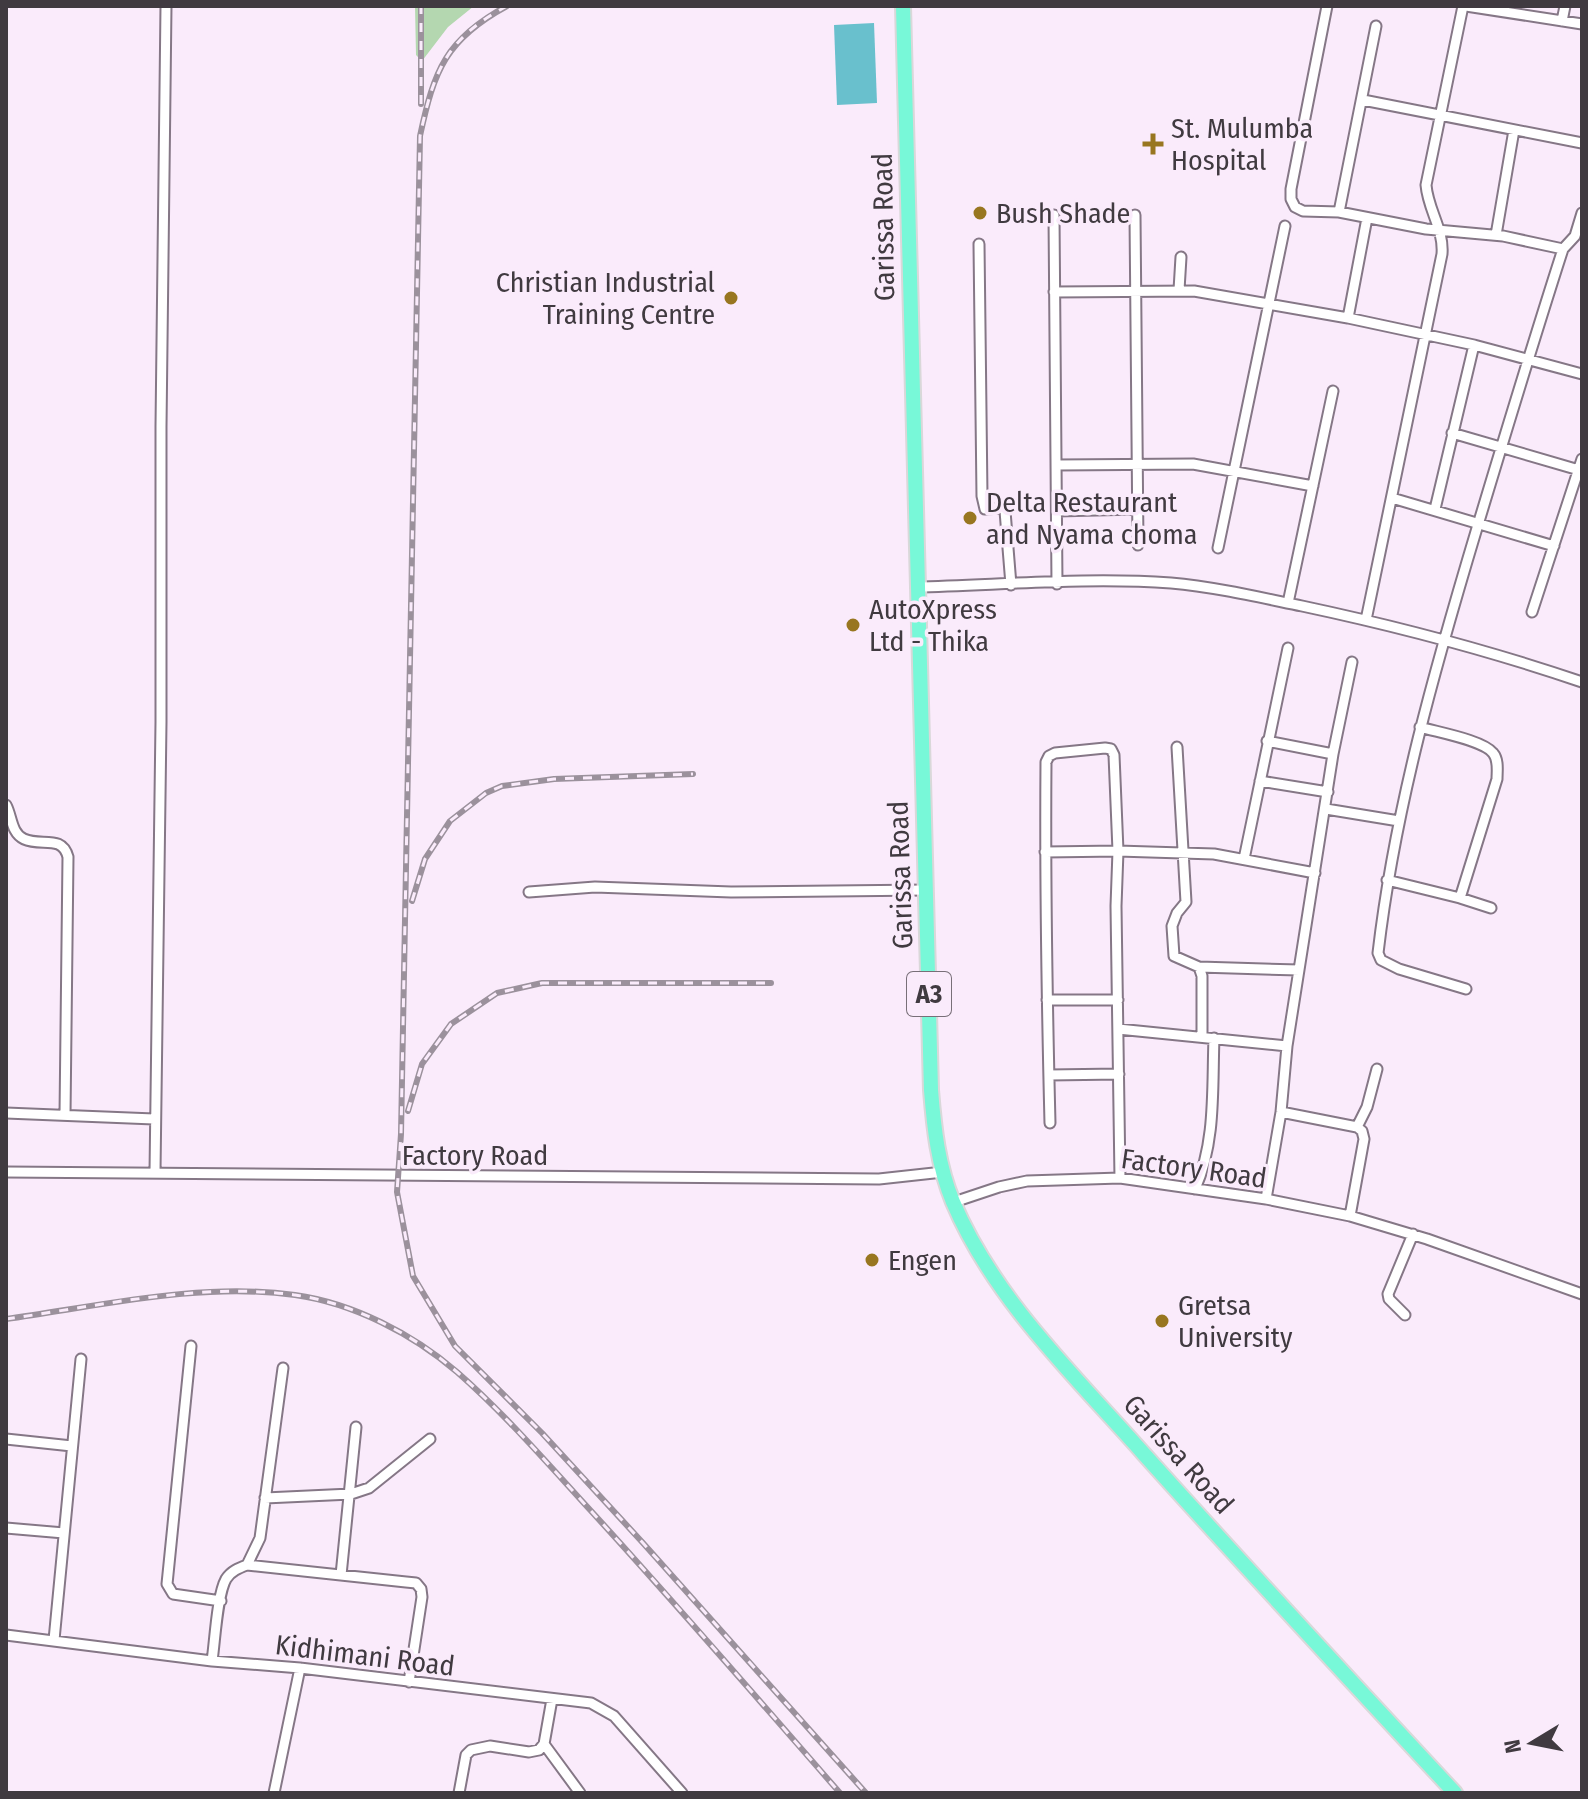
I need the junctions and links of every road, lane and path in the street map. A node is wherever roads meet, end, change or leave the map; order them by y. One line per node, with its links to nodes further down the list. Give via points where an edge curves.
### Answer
1 (166, 6): 95 (street)
2 (903, 6): 53 (highway, Garissa Road / A3)
3 (1327, 6): 14 (street, via 1291,199 1303,211)
4 (1464, 6): 6 (street); 11 (street)
5 (1565, 6): 7 (street)
6 (1494, 8): 7 (street)
7 (1562, 21): 8 (street)
8 (1582, 24)
9 (1376, 26): 10 (street)
10 (1363, 100): 11 (street); 14 (street)
11 (1440, 117): 12 (street); 20 (street, via 1426,185)
12 (1514, 130): 13 (street); 21 (street)
13 (1582, 143)
14 (1339, 212): 18 (street)
15 (1582, 213): 23 (street, via 1575,236)
16 (1054, 215): 27 (street)
17 (1135, 215): 25 (street)
18 (1367, 218): 20 (street); 29 (street)
19 (1285, 226): 28 (street)
20 (1441, 230): 21 (street); 30 (street, via 1442,254)
21 (1496, 235): 23 (street)
22 (979, 244): 52 (street, via 982,496 985,509 1005,511)
23 (1563, 249): 32 (street)
24 (1181, 257): 26 (street)
25 (1134, 290): 26 (street); 27 (street); 38 (street)
26 (1179, 290): 28 (street)
27 (1054, 292): 39 (street)
28 (1270, 305): 29 (street); 41 (street)
29 (1348, 318): 30 (street)
30 (1425, 333): 31 (street); 43 (street)
31 (1474, 345): 32 (street); 35 (street)
32 (1528, 358): 33 (street); 36 (street)
33 (1582, 374)
34 (1333, 391): 42 (street)
35 (1452, 433): 36 (street); 45 (street)
36 (1500, 448): 40 (street); 47 (street)
37 (1582, 459): 40 (street)
38 (1136, 463): 39 (street); 41 (street, via 1193,464); 44 (street)
39 (1057, 465): 46 (street)
40 (1579, 470): 49 (street)
41 (1234, 472): 42 (street); 50 (street)
42 (1313, 486): 54 (street)
43 (1392, 498): 45 (street); 56 (street)
44 (1137, 509): 46 (street); 48 (street)
45 (1435, 509): 47 (street)
46 (1057, 511): 51 (street)
47 (1478, 525): 49 (street); 57 (street)
48 (1138, 545)
49 (1554, 546): 55 (street)
50 (1218, 548)
51 (1057, 584): 52 (street); 54 (street, via 1172,583)
52 (1011, 585): 53 (street)
53 (916, 587): 76 (highway, Garissa Road / A3)
54 (1288, 603): 56 (street)
55 (1532, 612)
56 (1366, 620): 57 (street)
57 (1444, 641): 60 (street); 61 (street)
58 (1288, 648): 62 (street)
59 (1352, 662): 64 (street)
60 (1582, 682)
61 (1420, 727): 69 (street); 78 (street, via 1484,746 1497,764)
62 (1267, 741): 64 (street); 65 (street)
63 (1177, 747): 72 (street)
64 (1333, 754): 66 (street)
65 (1260, 781): 66 (street); 73 (street)
66 (1328, 792): 68 (street)
67 (6, 805): 94 (street, via 24,839 60,843 68,857)
68 (1326, 809): 69 (street); 74 (street)
69 (1399, 821): 75 (street)
70 (1118, 851): 71 (street); 71 (street, via 1114,755 1105,748 1049,756); 72 (street); 84 (street)
71 (1045, 852): 83 (street)
72 (1182, 852): 73 (street); 80 (street, via 1186,902 1173,919 1172,950 1177,960)
73 (1244, 859): 74 (street)
74 (1315, 873): 81 (street)
75 (1387, 880): 78 (street); 82 (street, via 1381,960)
76 (927, 890): 77 (street, via 595,887); 100 (highway, Garissa Road / A3, via 931,1090)
77 (529, 892)
78 (1460, 898): 79 (street)
79 (1491, 908)
80 (1199, 967): 81 (street); 86 (street)
81 (1299, 970): 88 (street)
82 (1466, 989)
83 (1047, 1000): 84 (street); 91 (street)
84 (1118, 1000): 85 (street)
85 (1118, 1029): 86 (street); 90 (street)
86 (1202, 1037): 87 (street)
87 (1214, 1038): 88 (street); 102 (street, via 1208,1155)
88 (1287, 1046): 92 (street)
89 (1377, 1069): 97 (street)
90 (1119, 1074): 91 (street); 101 (street)
91 (1049, 1075): 96 (street)
92 (1281, 1112): 97 (street); 103 (street)
93 (6, 1113): 94 (street)
94 (65, 1115): 95 (street)
95 (154, 1119): 99 (street)
96 (1050, 1123)
97 (1357, 1127): 105 (street, via 1364,1139)
98 (6, 1172): 99 (street, Factory Road)
99 (155, 1172): 100 (street, Factory Road, via 879,1179)
100 (943, 1172): 104 (highway, Garissa Road / A3)
101 (1120, 1178): 102 (street, Factory Road); 104 (street, Factory Road, via 1027,1181)
102 (1195, 1189): 103 (street, Factory Road)
103 (1266, 1199): 105 (street, Factory Road)
104 (954, 1202): 134 (highway, Garissa Road / A3, via 985,1264 1031,1326)
105 (1350, 1216): 106 (street, Factory Road)
106 (1413, 1234): 107 (street, Factory Road); 108 (street, via 1388,1294)
107 (1582, 1294)
108 (1405, 1315)
109 (191, 1346): 122 (street, via 167,1584 173,1594)
110 (81, 1359): 115 (street)
111 (283, 1368): 117 (street)
112 (356, 1427): 116 (street)
113 (6, 1439): 115 (street)
114 (430, 1439): 116 (street, via 369,1488)
115 (72, 1446): 119 (street)
116 (351, 1494): 117 (street); 121 (street)
117 (265, 1498): 120 (street, via 260,1538)
118 (6, 1528): 119 (street)
119 (64, 1533): 124 (street)
120 (247, 1565): 121 (street); 122 (street, via 227,1576)
121 (341, 1575): 127 (street, via 416,1583 421,1589)
122 (221, 1601): 125 (street)
123 (6, 1635): 124 (street, Kidhimani Road)
124 (54, 1640): 125 (street, Kidhimani Road)
125 (212, 1661): 126 (street, Kidhimani Road)
126 (300, 1668): 127 (street, Kidhimani Road); 130 (street)
127 (409, 1682): 128 (street, Kidhimani Road)
128 (552, 1699): 129 (street); 133 (street, Kidhimani Road, via 591,1703 614,1716)
129 (544, 1744): 131 (street, via 529,1752 490,1746 471,1750); 132 (street)
130 (274, 1793)
131 (459, 1793)
132 (580, 1793)
133 (682, 1793)
134 (1455, 1793)

